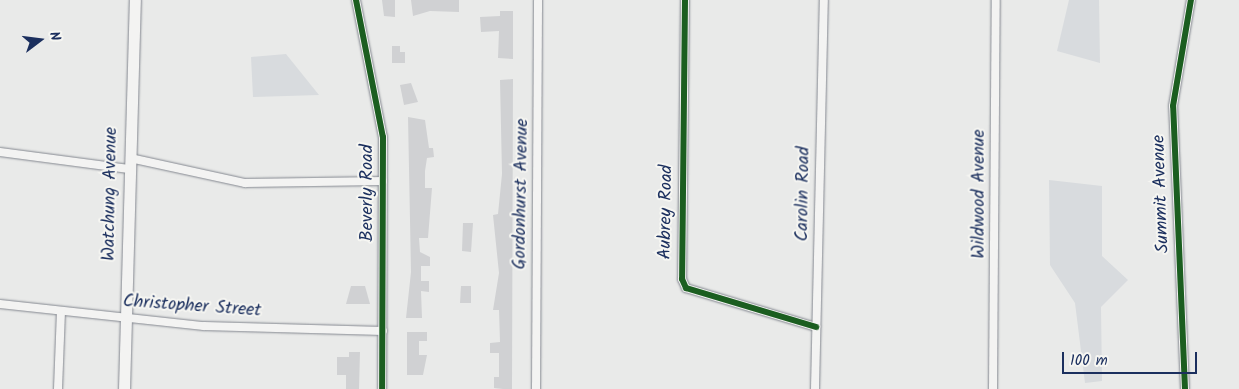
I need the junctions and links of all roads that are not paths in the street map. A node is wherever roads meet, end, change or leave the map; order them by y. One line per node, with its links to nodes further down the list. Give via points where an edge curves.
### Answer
1 (134, 0): 9 (main road, Watchung Avenue)
2 (356, 0): 10 (street, Beverly Road, via 383,137)
3 (538, 0): 19 (street, Gordonhurst Avenue)
4 (685, 0): 14 (street, Aubrey Road, via 682,279 686,288)
5 (824, 0): 14 (street, Carolin Road)
6 (996, 0): 21 (street, Wildwood Avenue)
7 (1191, 0): 22 (street, Summit Avenue, via 1173,106)
8 (0, 152): 9 (street)
9 (129, 164): 10 (street, via 245,183); 13 (main road, Watchung Avenue)
10 (384, 181): 15 (street, Beverly Road)
11 (0, 304): 12 (street, Christopher Street)
12 (62, 311): 13 (street, Christopher Street); 16 (street)
13 (126, 319): 15 (street, Christopher Street); 17 (main road, Watchung Avenue)
14 (816, 328): 20 (street, Carolin Road)
15 (383, 332): 18 (street, Beverly Road)
16 (58, 389)
17 (124, 389)
18 (382, 389)
19 (536, 389)
20 (815, 389)
21 (993, 389)
22 (1184, 389)

